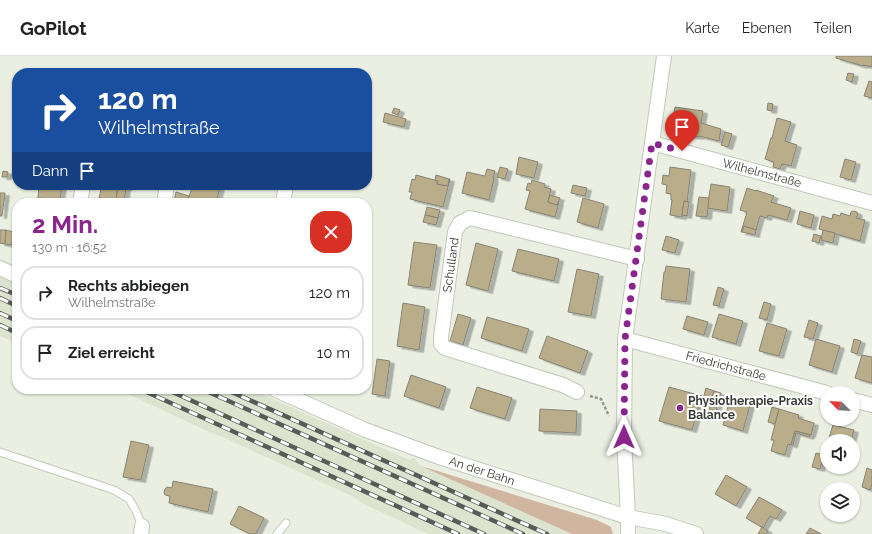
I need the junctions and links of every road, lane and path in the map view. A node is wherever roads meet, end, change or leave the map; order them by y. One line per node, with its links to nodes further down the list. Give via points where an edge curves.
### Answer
1 (664, 56): 2 (street)
2 (652, 143): 3 (street, Wilhelmstraße); 4 (street)
3 (872, 203)
4 (637, 259): 7 (street); 9 (street, Schulland, via 470,218 460,223 455,232 440,344 445,348)
5 (0, 268): 6 (street)
6 (12, 274)
7 (625, 339): 8 (street, Friedrichstraße); 15 (street, via 624,437)
8 (820, 391)
9 (577, 392): 13 (path, via 601,399)
10 (285, 394): 15 (street, An der Bahn, via 363,429 432,455)
11 (860, 402): 12 (street)
12 (872, 405)
13 (609, 417)
14 (0, 452): 17 (lane, via 114,490 128,499 136,511)
15 (628, 517): 19 (street); 20 (street, An der Bahn, via 666,524)
16 (286, 523): 18 (lane)
17 (142, 530)
18 (277, 534)
19 (628, 534)
20 (696, 534)

